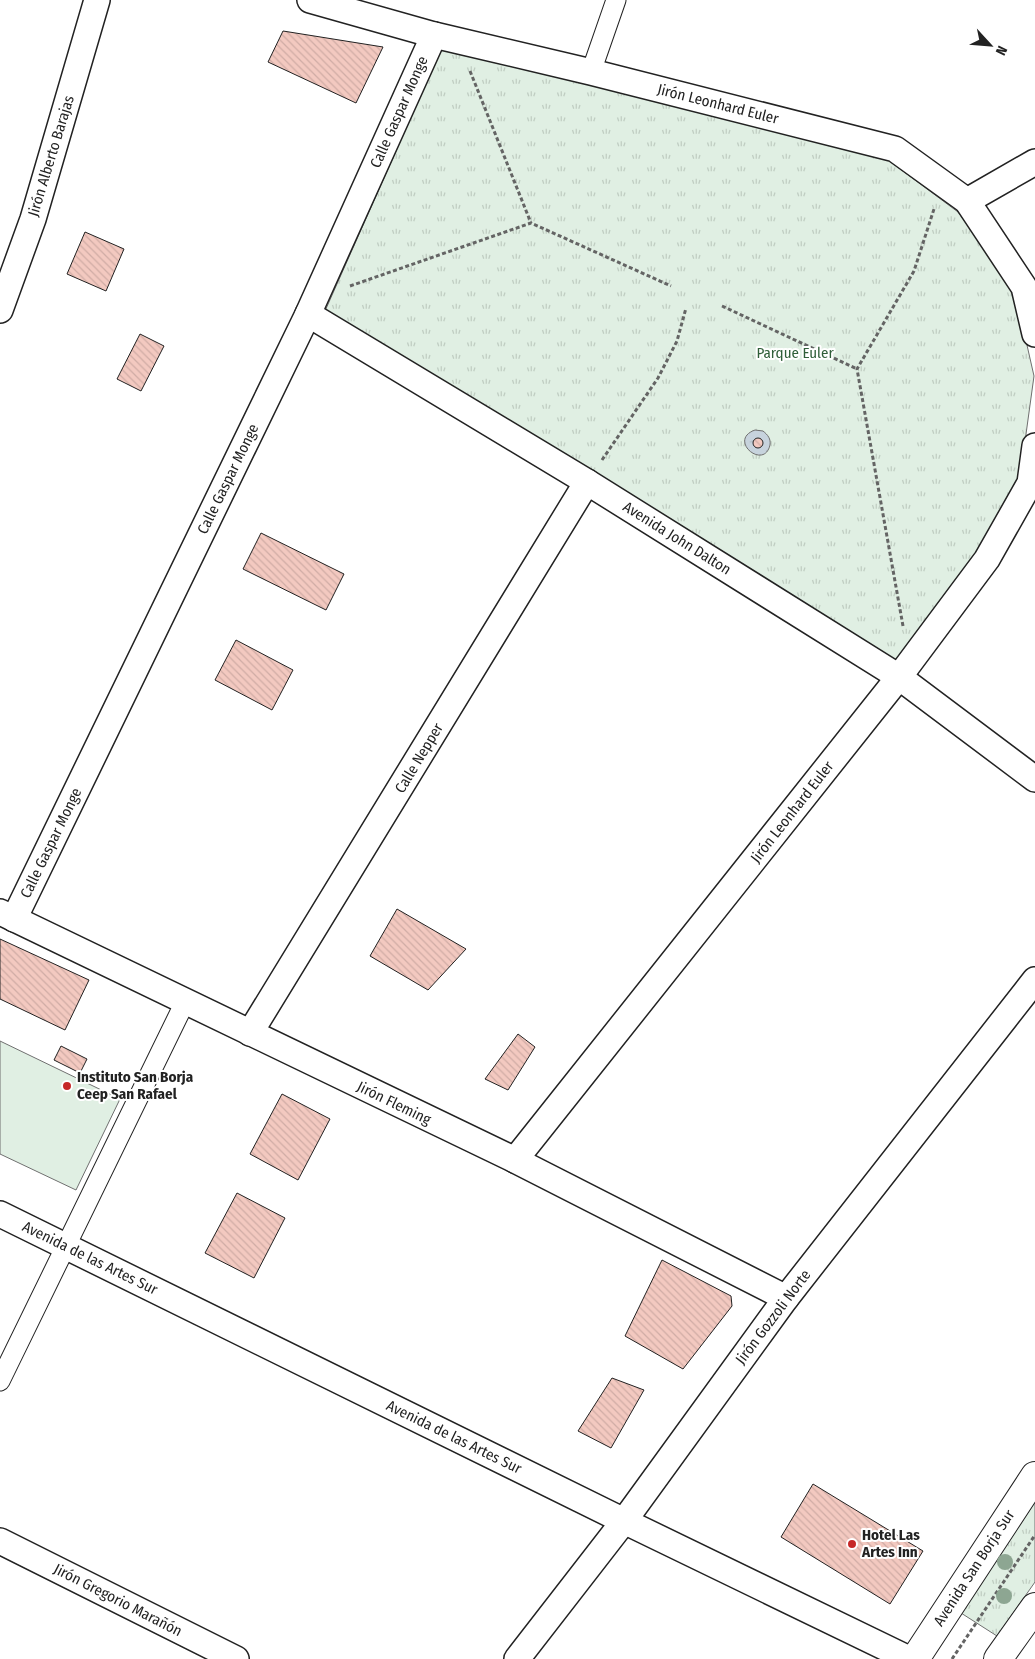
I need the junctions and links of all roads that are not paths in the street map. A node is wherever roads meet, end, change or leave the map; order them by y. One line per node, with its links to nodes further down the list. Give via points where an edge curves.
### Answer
1 (97, 0): 9 (street, Jirón Alberto Barajas, via 33,219)
2 (310, 0): 4 (street, Jirón Leonhard Euler)
3 (616, 0): 5 (street)
4 (434, 35): 5 (street, Jirón Leonhard Euler); 8 (street, Calle Gaspar Monge)
5 (591, 72): 7 (street, Jirón Leonhard Euler, via 896,149)
6 (1035, 162): 7 (street)
7 (967, 200): 10 (street, Jirón Leonhard Euler, via 1024,287)
8 (312, 306): 12 (street, Avenida John Dalton); 15 (street, Calle Gaspar Monge)
9 (0, 310)
10 (1035, 334)
11 (1035, 446): 13 (street, Jirón Leonhard Euler, via 1030,483 987,560)
12 (587, 482): 13 (street, Avenida John Dalton); 18 (street, Calle Nepper)
13 (904, 670): 14 (street, Avenida John Dalton); 19 (street, Jirón Leonhard Euler)
14 (1035, 779)
15 (7, 915): 17 (street, Jirón Fleming)
16 (1035, 980): 22 (street, Jirón Gozzoli Norte)
17 (185, 1002): 18 (street, Jirón Fleming); 21 (street)
18 (250, 1034): 19 (street, Jirón Fleming)
19 (515, 1160): 22 (street, Jirón Fleming)
20 (0, 1214): 21 (street, Avenida de las Artes Sur)
21 (66, 1246): 23 (street); 25 (street, Avenida de las Artes Sur)
22 (786, 1298): 25 (street, Jirón Gozzoli Norte)
23 (0, 1381)
24 (1035, 1476): 31 (main road, Avenida San Borja Sur)
25 (624, 1521): 29 (street, Jirón Gozzoli Norte); 30 (street, Avenida de las Artes Sur)
26 (0, 1541): 28 (street, Jirón Gregorio Marañón)
27 (1035, 1607): 32 (main road)
28 (236, 1659)
29 (517, 1659)
30 (908, 1659)
31 (915, 1659)
32 (998, 1659)

